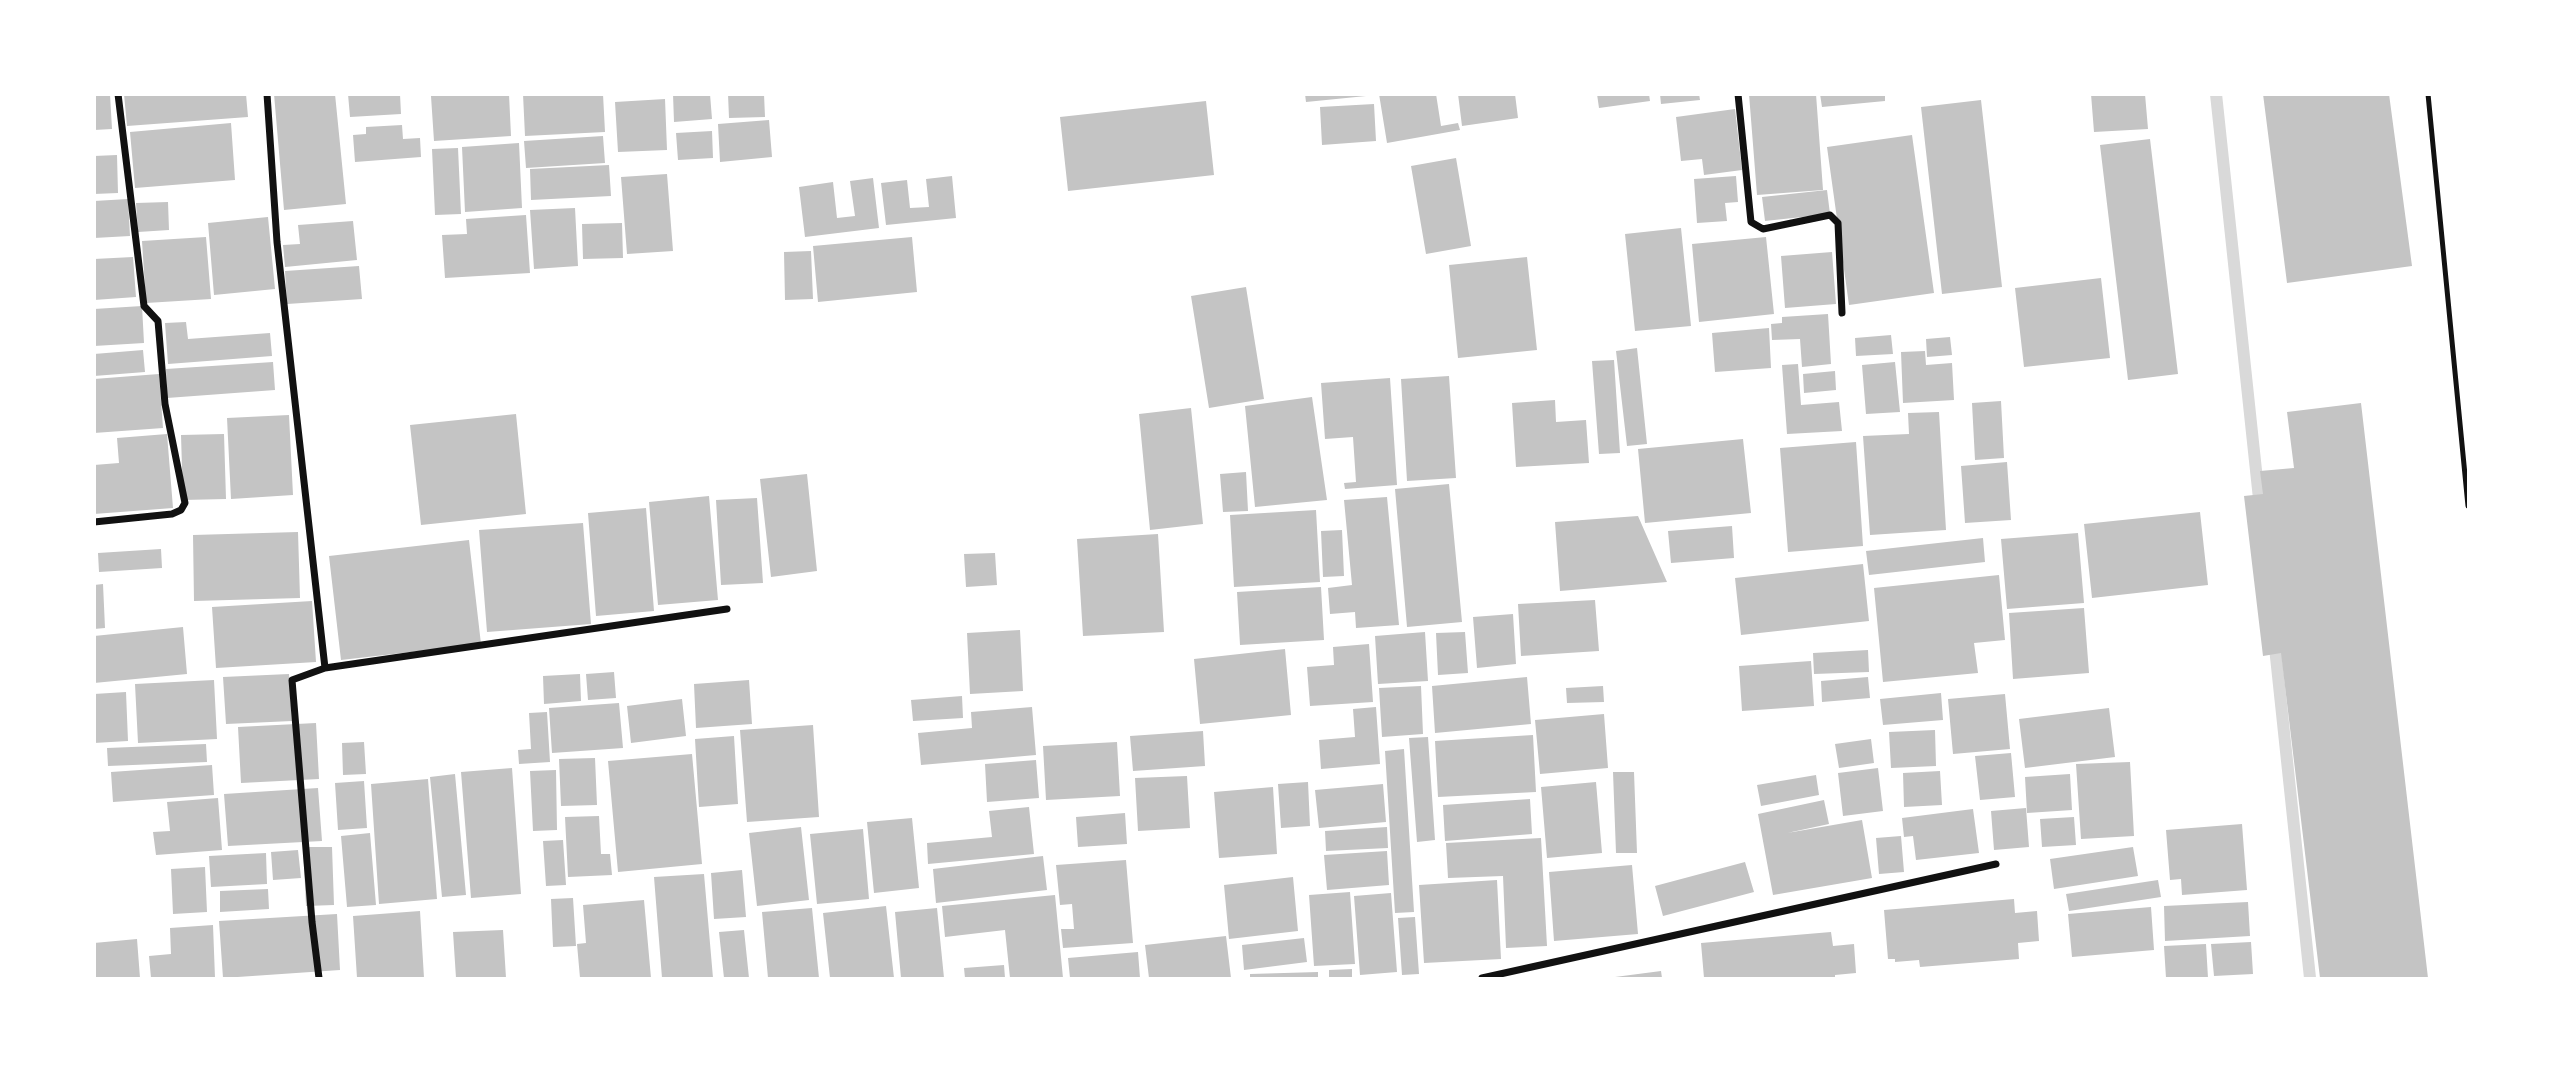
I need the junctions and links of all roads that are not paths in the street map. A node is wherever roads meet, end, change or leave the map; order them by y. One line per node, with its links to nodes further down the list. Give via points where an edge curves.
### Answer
1 (118, 94): 7 (street, via 144,306 158,321 165,404 185,503 172,514)
2 (267, 94): 9 (street, via 277,242)
3 (1738, 94): 5 (street, via 1751,222 1763,229 1830,215 1835,218)
4 (2428, 94): 6 (lane)
5 (1842, 313)
6 (2469, 506)
7 (94, 522)
8 (727, 609): 9 (street)
9 (325, 668): 11 (street, via 292,680)
10 (1996, 864): 12 (street)
11 (319, 978)
12 (1482, 978)

